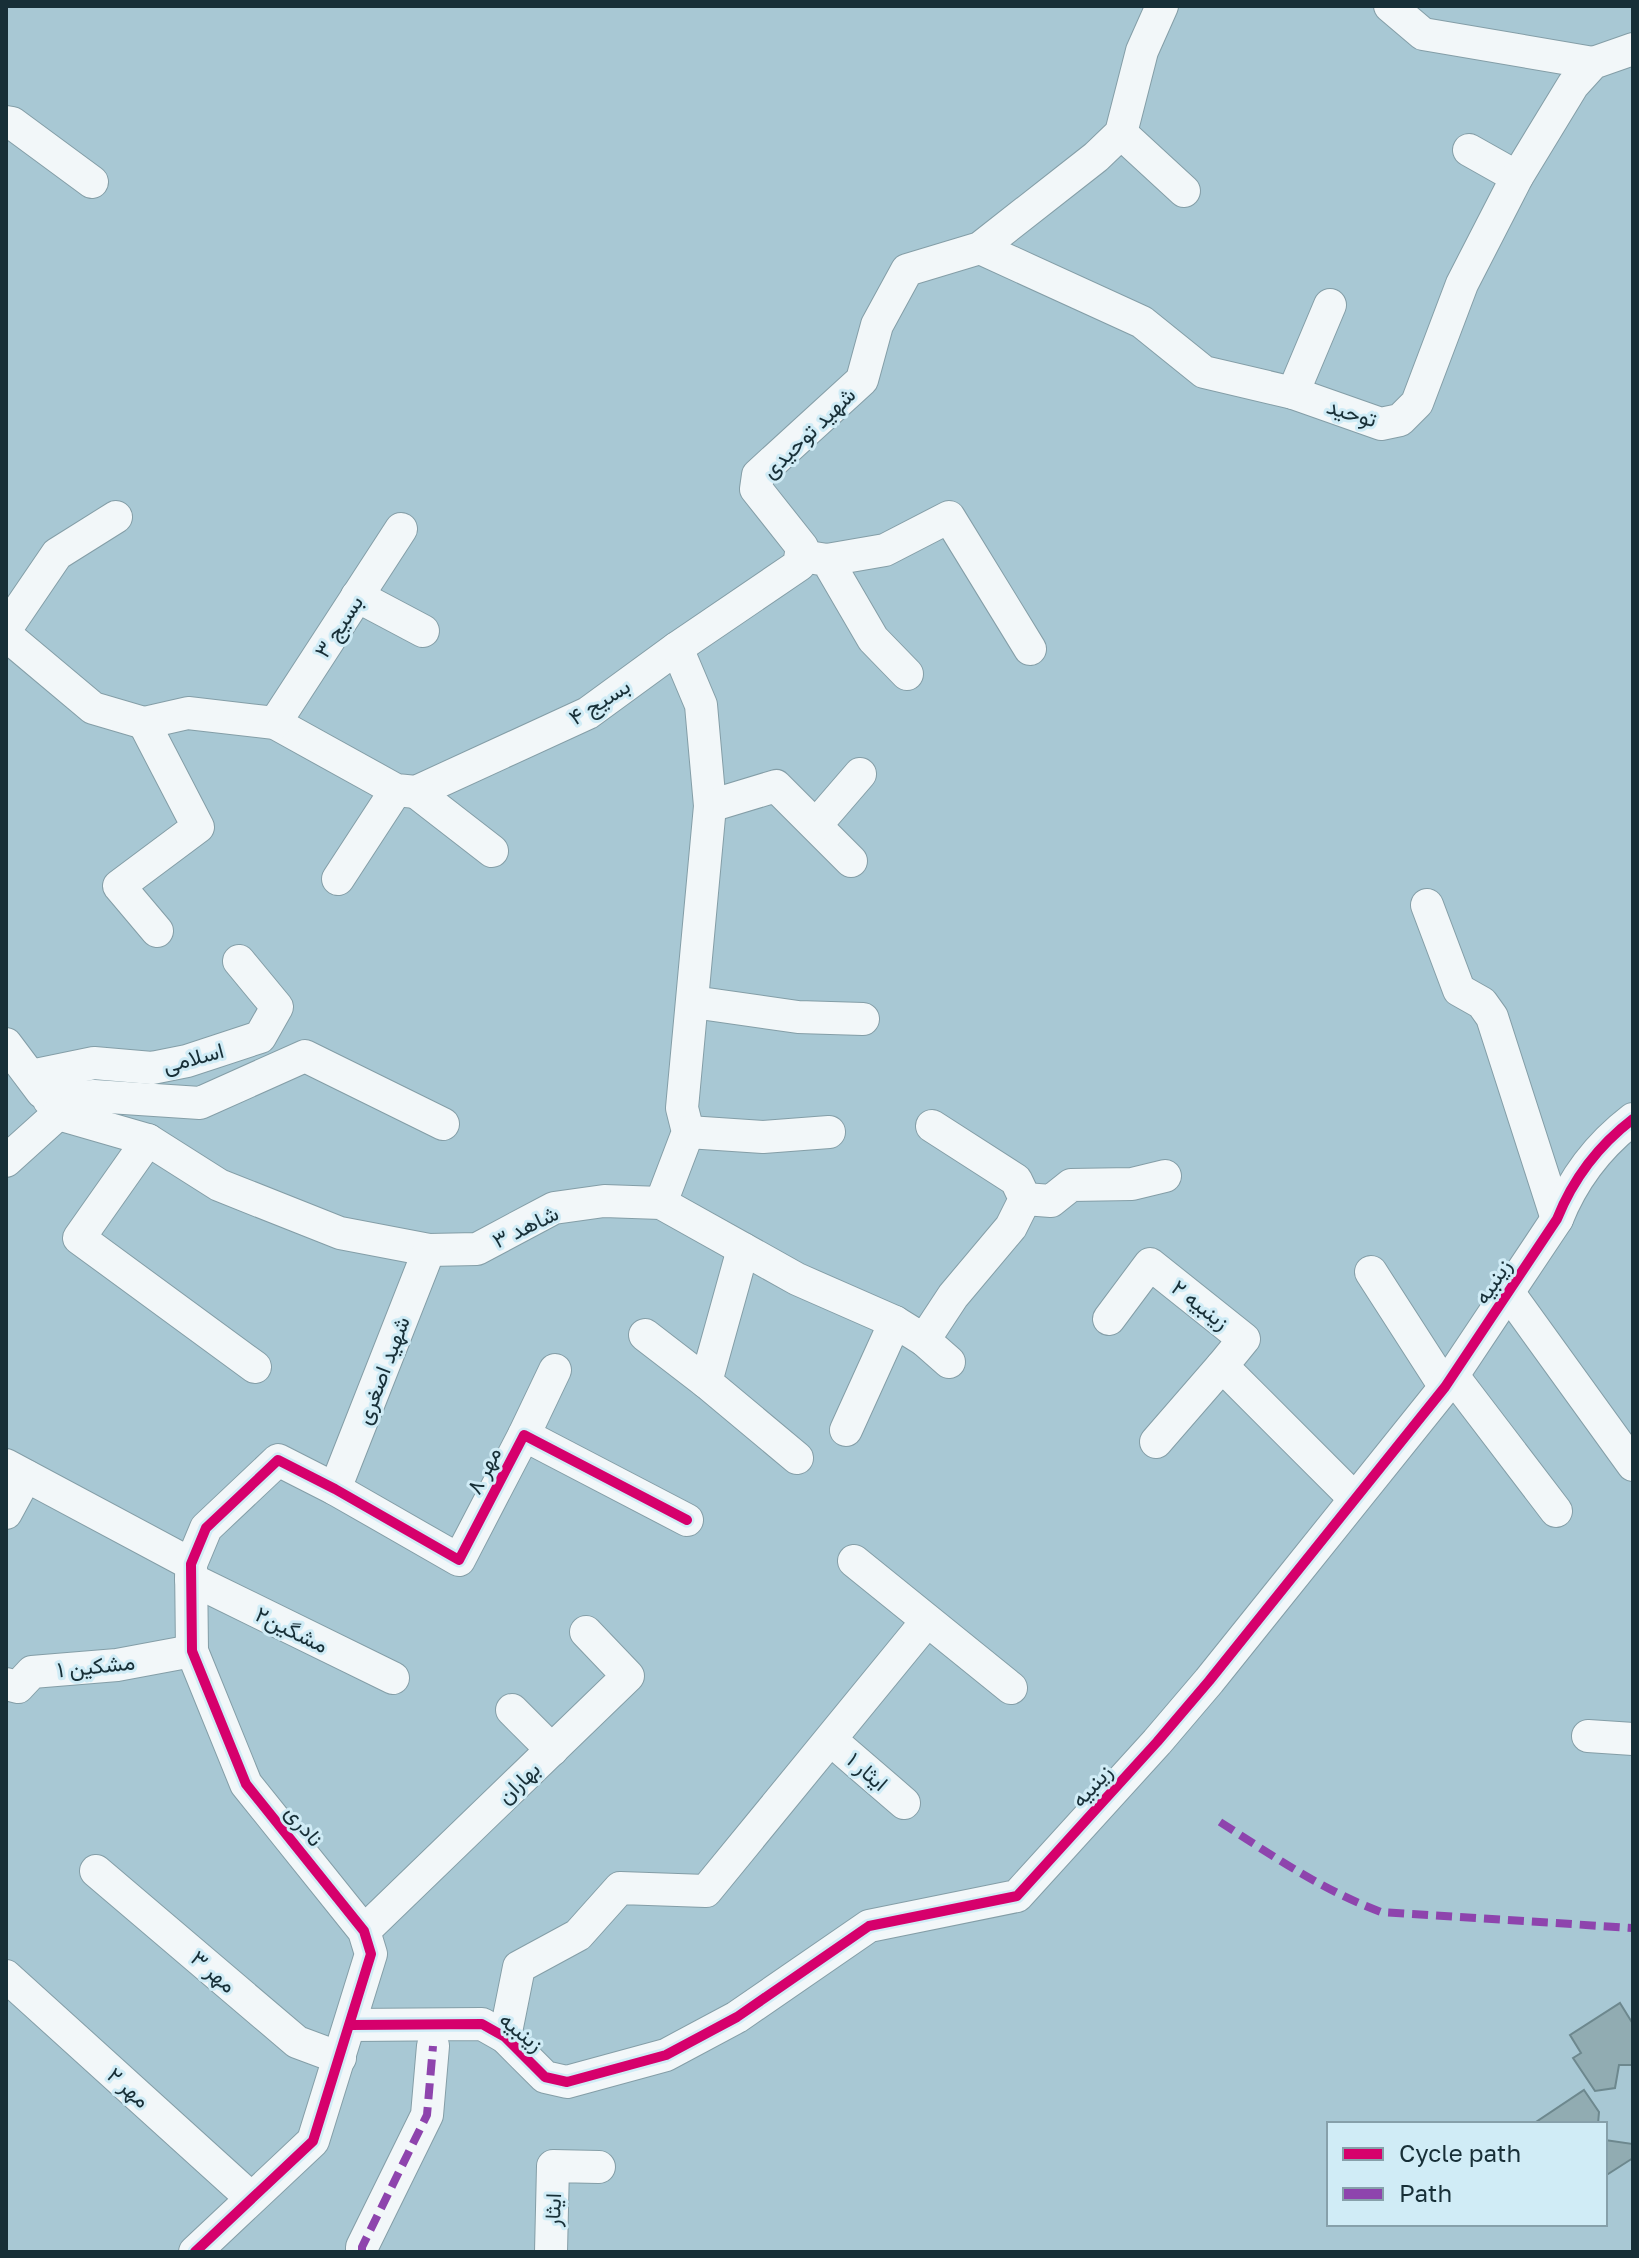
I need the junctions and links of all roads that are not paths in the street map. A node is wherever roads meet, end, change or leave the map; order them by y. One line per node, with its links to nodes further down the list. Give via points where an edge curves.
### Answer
1 (1162, 6): 6 (street, via 1142,51)
2 (1390, 6): 4 (street, via 1423,34)
3 (1633, 49): 4 (street)
4 (1593, 63): 8 (street, توحید, via 1573,85)
5 (6, 122): 9 (street)
6 (1121, 133): 10 (street); 11 (street)
7 (1469, 150): 8 (street)
8 (1517, 177): 13 (street, توحید, via 1462,284 1417,403 1400,420 1381,424)
9 (92, 182)
10 (1184, 191)
11 (980, 248): 13 (street, توحید, via 1142,322 1204,372); 16 (street, شهید توحیدی, via 907,270 877,325 862,380 758,475 756,489)
12 (1330, 305): 13 (street)
13 (1293, 393)
14 (116, 517): 19 (street, via 57,554)
15 (401, 529): 17 (street, بسیج ۳)
16 (814, 558): 20 (street); 21 (street, via 885,550 949,517); 22 (street, شهید توحیدی, via 873,639)
17 (357, 596): 18 (street); 24 (street, بسیج ۳)
18 (423, 631)
19 (6, 632): 23 (street, via 93,708)
20 (677, 648): 26 (street, بسیج ۴, via 588,713); 27 (street, via 701,705)
21 (1030, 649)
22 (907, 674)
23 (144, 723): 24 (street, via 188,713); 33 (street, via 198,827 119,886)
24 (275, 723): 26 (street)
25 (860, 774): 28 (street)
26 (406, 791): 29 (street); 31 (street)
27 (710, 806): 28 (street, via 776,786); 35 (street)
28 (816, 825): 30 (street)
29 (492, 851)
30 (851, 861)
31 (338, 879)
32 (1427, 905): 49 (street, via 1459,990 1482,1003 1492,1017)
33 (157, 931)
34 (239, 961): 38 (street, اسلامی, via 277,1007 260,1037 152,1068 94,1063)
35 (693, 1002): 36 (street, via 798,1017); 42 (street, via 682,1108)
36 (863, 1019)
37 (6, 1044): 38 (street)
38 (46, 1097): 40 (street, via 200,1103 305,1056); 44 (street, شاهد ۳); 45 (street)
39 (1633, 1119): 49 (street, زینبیه, via 1610,1137 1569,1190)
40 (443, 1124)
41 (932, 1126): 47 (street, via 1016,1180)
42 (688, 1132): 43 (street, via 763,1137); 48 (street)
43 (829, 1132)
44 (148, 1140): 51 (street, شاهد ۳, via 219,1185 340,1233); 60 (street, via 79,1238)
45 (6, 1161)
46 (1165, 1176): 47 (street, via 1132,1184 1071,1185 1051,1201)
47 (1025, 1199): 57 (street, via 1011,1227)
48 (661, 1203): 50 (street, شاهد ۳); 51 (street, شاهد ۳, via 604,1201 554,1208 477,1249)
49 (1557, 1219): 53 (street, زینبیه)
50 (743, 1249): 55 (street, شاهد ۳); 63 (street)
51 (429, 1250): 70 (street, شهید اصغری)
52 (1371, 1272): 62 (street)
53 (1508, 1292): 62 (street, زینبیه); 68 (street)
54 (1109, 1319): 59 (street, زینبیه ۲, via 1150,1264 1244,1339)
55 (895, 1322): 57 (street, شاهد ۳); 64 (street)
56 (645, 1335): 63 (street)
57 (924, 1340): 58 (street, شاهد ۳)
58 (949, 1362)
59 (1222, 1366): 66 (street); 71 (street, زینبیه ۲)
60 (255, 1367)
61 (555, 1370): 65 (street)
62 (1449, 1381): 71 (street, زینبیه); 72 (street)
63 (706, 1382): 67 (street)
64 (846, 1430)
65 (524, 1435): 70 (street, مهر ۸, via 459,1560); 74 (street, مهر ۸)
66 (1156, 1442)
67 (797, 1458)
68 (1633, 1465)
69 (16, 1470): 73 (street); 76 (street, مشگین۲)
70 (335, 1489): 76 (street, نادری, via 278,1460 206,1528)
71 (1354, 1498): 93 (street, زینبیه, via 1168,1730 1017,1896 869,1926 737,2017 666,2055 567,2082 545,2077)
72 (1556, 1511)
73 (6, 1513)
74 (687, 1520)
75 (854, 1561): 77 (street)
76 (191, 1572): 79 (street, نادری); 80 (street, مشگین۲)
77 (927, 1621): 82 (street); 86 (street, زینبیه)
78 (586, 1632): 87 (street, بهاران, via 628,1676)
79 (192, 1651): 81 (street, مشکین ۱, via 117,1665 32,1672 18,1687); 90 (street, نادری, via 246,1784)
80 (393, 1678)
81 (6, 1684)
82 (1011, 1688)
83 (512, 1710): 87 (street)
84 (1588, 1736): 85 (street)
85 (1633, 1739)
86 (831, 1740): 88 (street, ایثار ۱); 93 (street, زینبیه, via 706,1891 620,1888 578,1935 519,1967)
87 (552, 1750): 90 (street, بهاران)
88 (904, 1803)
89 (96, 1871): 95 (street, مهر ۳, via 297,2042)
90 (364, 1931): 92 (street, via 371,1954)
91 (6, 1976): 97 (street, مهر ۲)
92 (351, 2025): 93 (street, زینبیه, via 482,2024); 95 (street)
93 (505, 2037)
94 (433, 2046): 99 (street, via 427,2115)
95 (340, 2058): 97 (street, via 313,2141)
96 (599, 2167): 100 (street, ایثار, via 553,2166)
97 (251, 2198): 98 (street)
98 (195, 2252)
99 (362, 2252)
100 (551, 2252)

